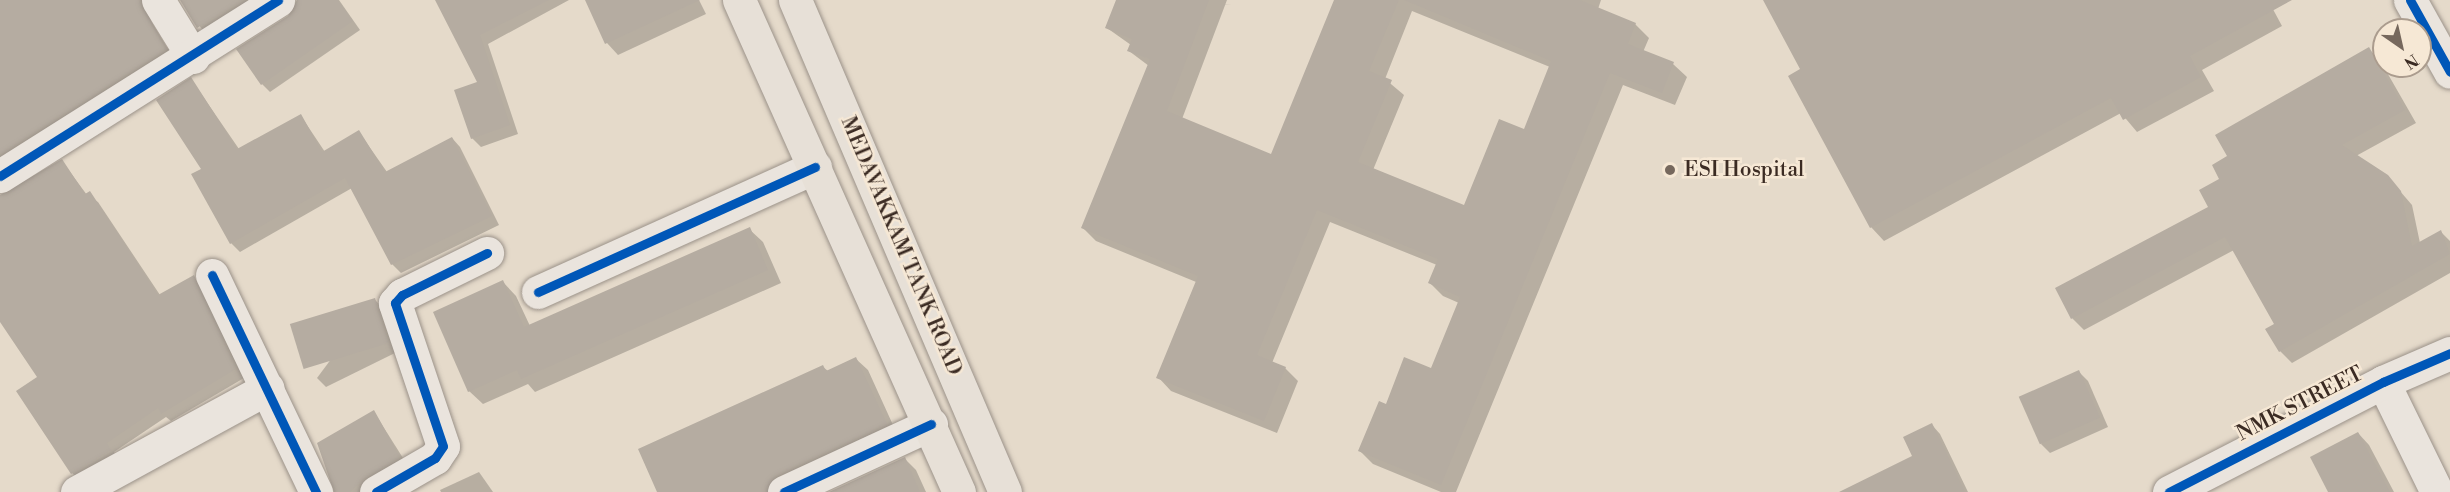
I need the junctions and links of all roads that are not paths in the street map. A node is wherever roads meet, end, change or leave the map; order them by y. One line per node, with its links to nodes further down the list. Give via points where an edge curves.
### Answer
1 (158, 0): 6 (street)
2 (278, 0): 6 (street)
3 (739, 0): 8 (main road, MEDAVAKKAM TANK ROAD)
4 (795, 0): 22 (main road, MEDAVAKKAM TANK ROAD)
5 (2410, 0): 7 (street)
6 (193, 57): 9 (street)
7 (2450, 72)
8 (815, 167): 12 (street); 16 (main road, MEDAVAKKAM TANK ROAD)
9 (0, 176)
10 (487, 253): 20 (street, via 402,295 395,303 443,446 435,458)
11 (212, 274): 15 (street)
12 (537, 292)
13 (2450, 353): 14 (street, NMK STREET)
14 (2383, 382): 23 (street, NMK STREET); 24 (street)
15 (268, 388): 18 (street); 19 (street)
16 (931, 424): 17 (main road, MEDAVAKKAM TANK ROAD); 21 (street)
17 (956, 491)
18 (77, 492)
19 (316, 492)
20 (375, 492)
21 (784, 492)
22 (1005, 492)
23 (2169, 492)
24 (2437, 492)

